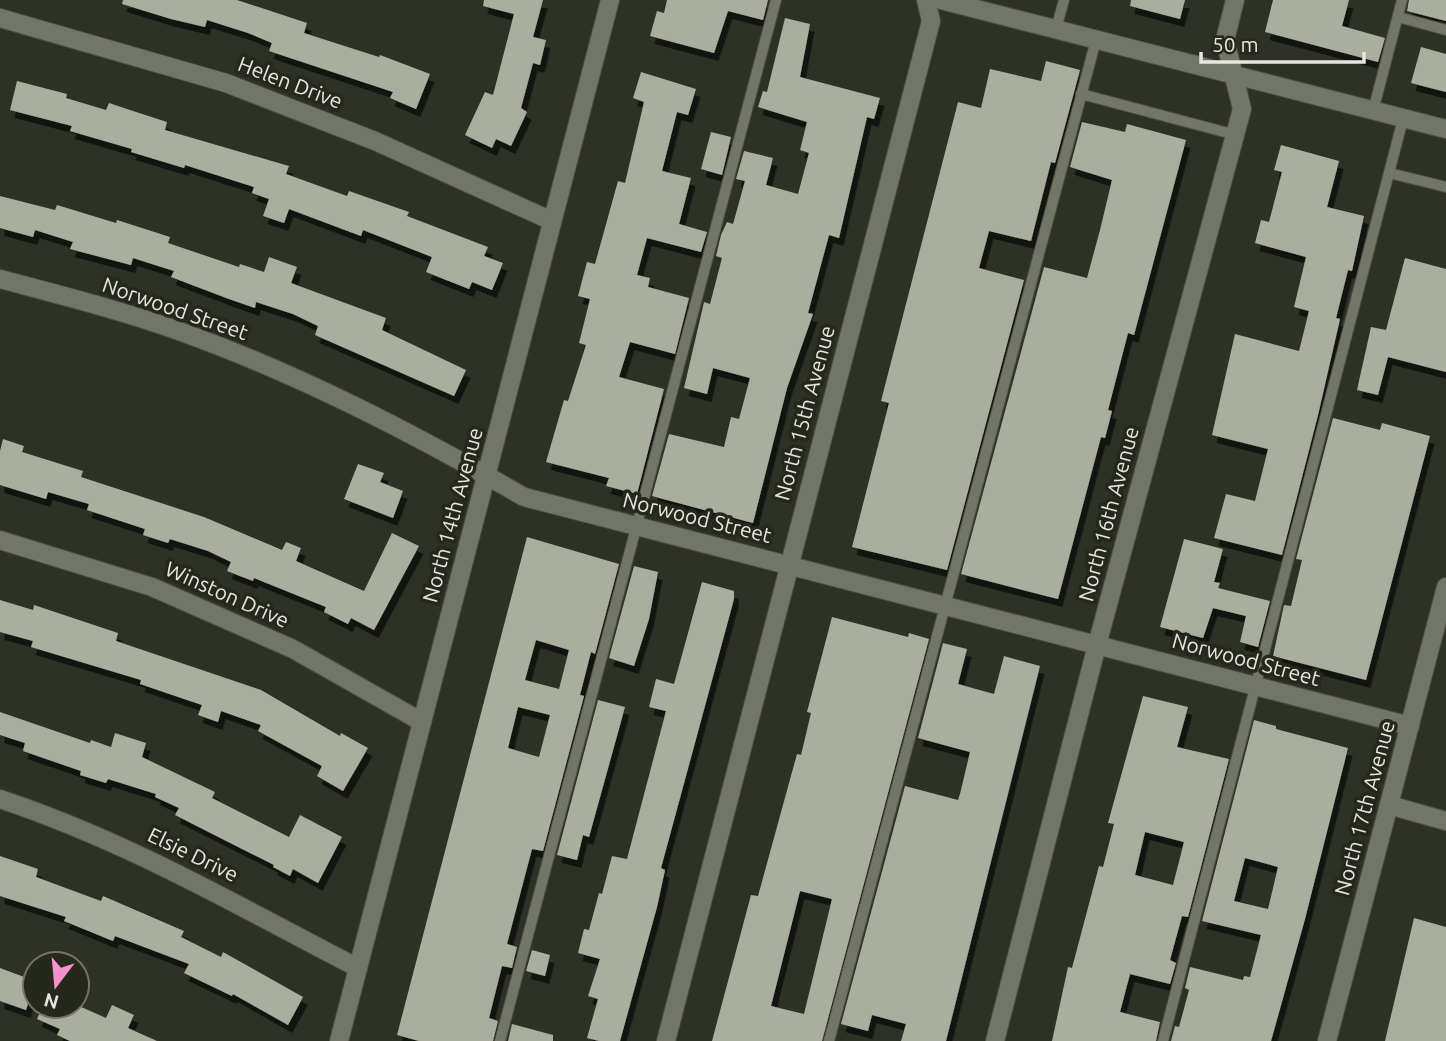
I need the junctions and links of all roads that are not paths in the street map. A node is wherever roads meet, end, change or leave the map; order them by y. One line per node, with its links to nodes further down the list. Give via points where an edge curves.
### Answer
1 (610, 0): 21 (street, North 14th Avenue)
2 (776, 0): 24 (lane)
3 (926, 0): 26 (street, North 15th Avenue, via 931,21)
4 (941, 0): 10 (street)
5 (1064, 0): 10 (lane)
6 (1235, 0): 13 (street, North 16th Avenue, via 1225,40)
7 (1402, 0): 8 (lane)
8 (1398, 17): 11 (lane); 15 (lane)
9 (0, 18): 21 (street, Helen Drive, via 239,87 375,141)
10 (1056, 29): 12 (street)
11 (1446, 30)
12 (1096, 40): 13 (street); 14 (lane)
13 (1234, 75): 15 (street); 18 (street, North 16th Avenue, via 1242,109)
14 (1081, 94): 18 (lane); 28 (lane)
15 (1373, 111): 16 (street)
16 (1403, 119): 17 (street); 19 (lane)
17 (1446, 130)
18 (1236, 135): 29 (street, North 16th Avenue)
19 (1389, 173): 20 (lane); 30 (lane)
20 (1446, 187)
21 (552, 221): 23 (street, North 14th Avenue)
22 (0, 279): 23 (street, Norwood Street, via 179,331 264,365)
23 (486, 475): 24 (street, Norwood Street, via 524,497); 31 (street, North 14th Avenue)
24 (637, 526): 26 (street, Norwood Street); 38 (lane)
25 (0, 540): 31 (street, Winston Drive, via 152,587 293,649)
26 (788, 565): 28 (street, Norwood Street); 39 (street, North 15th Avenue)
27 (1446, 587): 32 (street, North 17th Avenue)
28 (943, 605): 29 (street, Norwood Street); 40 (lane)
29 (1097, 645): 30 (street, Norwood Street); 41 (street, North 16th Avenue)
30 (1256, 686): 32 (street, Norwood Street); 42 (lane)
31 (422, 722): 36 (street, North 14th Avenue)
32 (1410, 726): 34 (street, North 17th Avenue)
33 (0, 799): 36 (street, Elsie Drive, via 68,823 191,878)
34 (1389, 805): 35 (street); 43 (street, North 17th Avenue)
35 (1446, 821)
36 (358, 968): 37 (street, North 14th Avenue)
37 (339, 1041)
38 (500, 1041)
39 (666, 1041)
40 (829, 1041)
41 (995, 1041)
42 (1163, 1041)
43 (1327, 1041)

